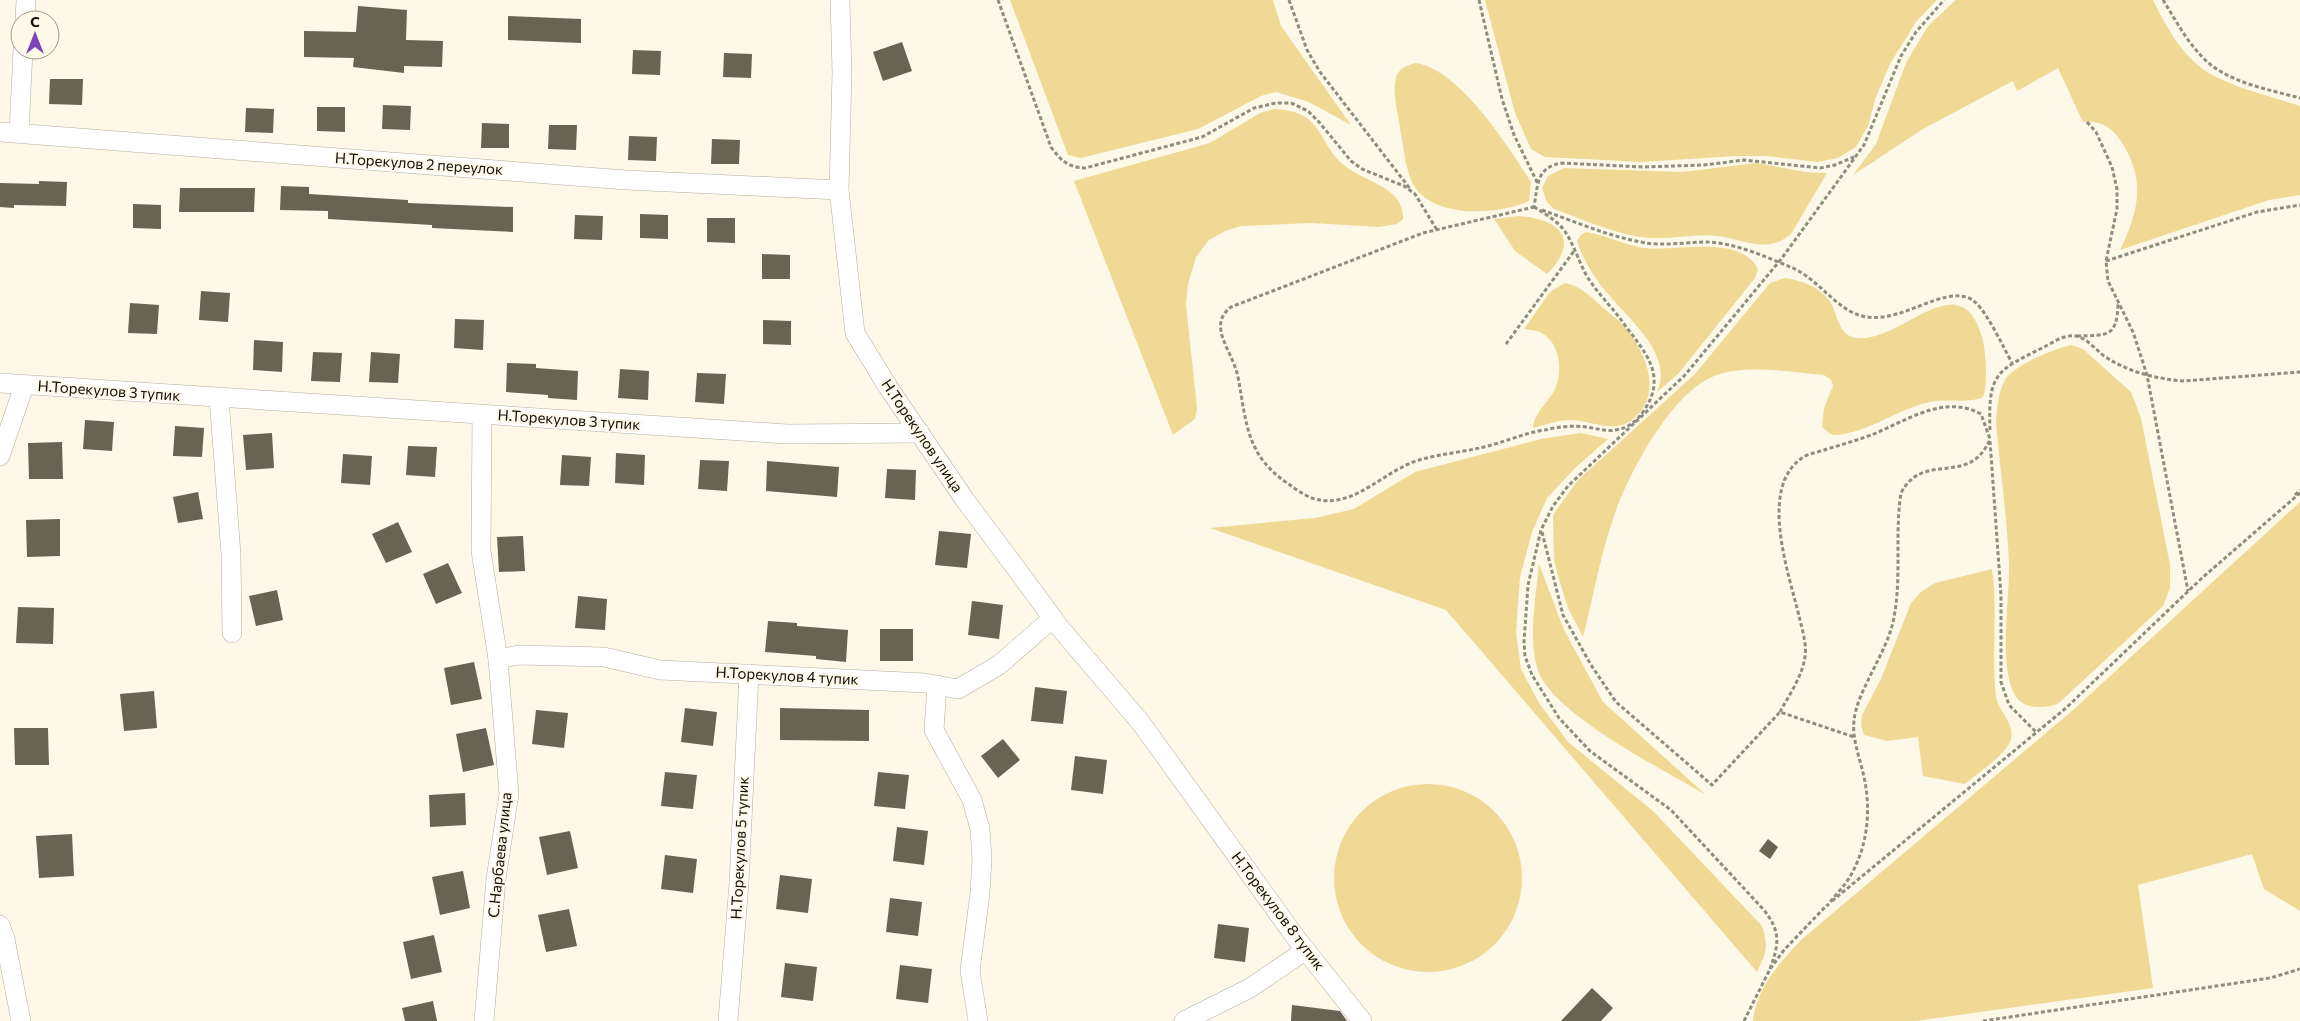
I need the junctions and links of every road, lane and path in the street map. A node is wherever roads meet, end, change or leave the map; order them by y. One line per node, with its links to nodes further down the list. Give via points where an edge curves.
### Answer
1 (840, 0): 14 (street, Н.Торекулов улица, via 842,73)
2 (998, 0): 15 (path, via 1051,147 1063,162 1073,167 1085,168 1202,136 1254,108 1291,103 1308,111 1351,161)
3 (1289, 0): 15 (path, via 1307,50 1320,72)
4 (1479, 0): 13 (path, via 1502,99 1514,135)
5 (1944, 0): 12 (path, via 1916,32 1901,56 1874,126)
6 (2163, 0): 8 (path, via 2187,38 2210,64 2238,80)
7 (23, 60): 11 (street)
8 (2300, 98)
9 (2087, 122): 20 (path, via 2096,132 2112,167 2117,189 2117,209)
10 (0, 132): 11 (street, Н.Торекулов 2 переулок)
11 (19, 133): 14 (street, Н.Торекулов 2 переулок, via 626,180)
12 (1856, 156): 13 (path, via 1820,168 1744,160 1644,167 1551,164 1544,169); 21 (path)
13 (1538, 185): 17 (path)
14 (838, 190): 33 (street, Н.Торекулов улица, via 855,333)
15 (1415, 194): 18 (path)
16 (2300, 205): 20 (path, via 2257,212)
17 (1534, 207): 18 (path); 19 (path, via 1564,230); 21 (path, via 1617,236 1667,244 1723,244)
18 (1437, 230): 32 (path, via 1231,306 1223,313 1219,322 1221,333 1237,369 1248,434 1255,452 1274,475 1319,500 1336,500 1356,495 1396,469 1419,460 1486,447 1542,430 1565,427 1615,430)
19 (1574, 251): 24 (path); 32 (path, via 1601,297 1624,323 1653,367 1651,399)
20 (2106, 261): 22 (path, via 2108,281)
21 (1778, 263): 25 (path, via 1808,276 1849,313 1867,317 1884,318 1911,311 1944,297 1960,295 1971,298 1981,308); 32 (path, via 1697,361)
22 (2118, 303): 23 (path, via 2116,325 2111,331); 27 (path, via 2133,332)
23 (2074, 336): 25 (path, via 2064,337); 27 (path, via 2084,339 2122,367)
24 (1506, 344)
25 (2012, 363): 34 (path, via 2002,370 1992,387)
26 (2300, 372): 27 (path, via 2184,381)
27 (2147, 375): 38 (path)
28 (0, 383): 29 (street, Н.Торекулов 3 тупик)
29 (24, 386): 30 (street, Н.Торекулов 3 тупик); 35 (street)
30 (219, 398): 31 (street, Н.Торекулов 3 тупик); 40 (street, via 231,554)
31 (482, 415): 33 (street, Н.Торекулов 3 тупик, via 787,434); 41 (street, С.Нарбаева улица, via 481,551)
32 (1636, 422): 37 (path, via 1568,486)
33 (920, 434): 39 (street, Н.Торекулов улица)
34 (1990, 439): 44 (path, via 1981,414 1958,405 1944,406 1924,411 1871,436 1804,457 1791,468 1781,490 1779,512 1786,568 1805,656 1800,675); 45 (path, via 2001,595 2001,682 2009,704); 46 (path, via 1978,458 1964,466 1917,474 1907,481 1901,493 1892,625 1884,652 1857,706)
35 (0, 456)
36 (2300, 491): 38 (path)
37 (1541, 530): 44 (path, via 1563,615 1591,665 1616,702 1712,785); 51 (path, via 1528,585 1524,642 1532,675 1559,718 1590,751 1671,810 1769,917 1778,939)
38 (2188, 592): 45 (path, via 2066,708)
39 (1053, 618): 43 (street, Н.Торекулов 4 тупик, via 999,665 958,689); 47 (street, Н.Торекулов улица, via 1141,723)
40 (232, 633)
41 (498, 659): 42 (street, Н.Торекулов 4 тупик, via 519,655 604,658 660,670); 54 (street, С.Нарбаева улица, via 509,794 496,879)
42 (749, 674): 43 (street, Н.Торекулов 4 тупик); 55 (street, Н.Торекулов 5 тупик, via 739,883)
43 (937, 685): 56 (street, via 934,730 972,800 980,829 980,893 970,971)
44 (1780, 712): 46 (path)
45 (2036, 732): 48 (path)
46 (1854, 737): 48 (path, via 1868,800 1867,824 1862,850 1852,874)
47 (1196, 800): 50 (street, Н.Торекулов 8 тупик)
48 (1827, 906): 51 (path, via 1802,928)
49 (0, 925): 53 (street)
50 (1306, 950): 57 (street, via 1250,988); 58 (street, Н.Торекулов 8 тупик)
51 (1770, 969): 59 (path)
52 (2300, 969): 60 (path, via 2270,978)
53 (21, 1021)
54 (484, 1021)
55 (728, 1021)
56 (978, 1021)
57 (1184, 1021)
58 (1362, 1021)
59 (1744, 1021)
60 (1983, 1021)

